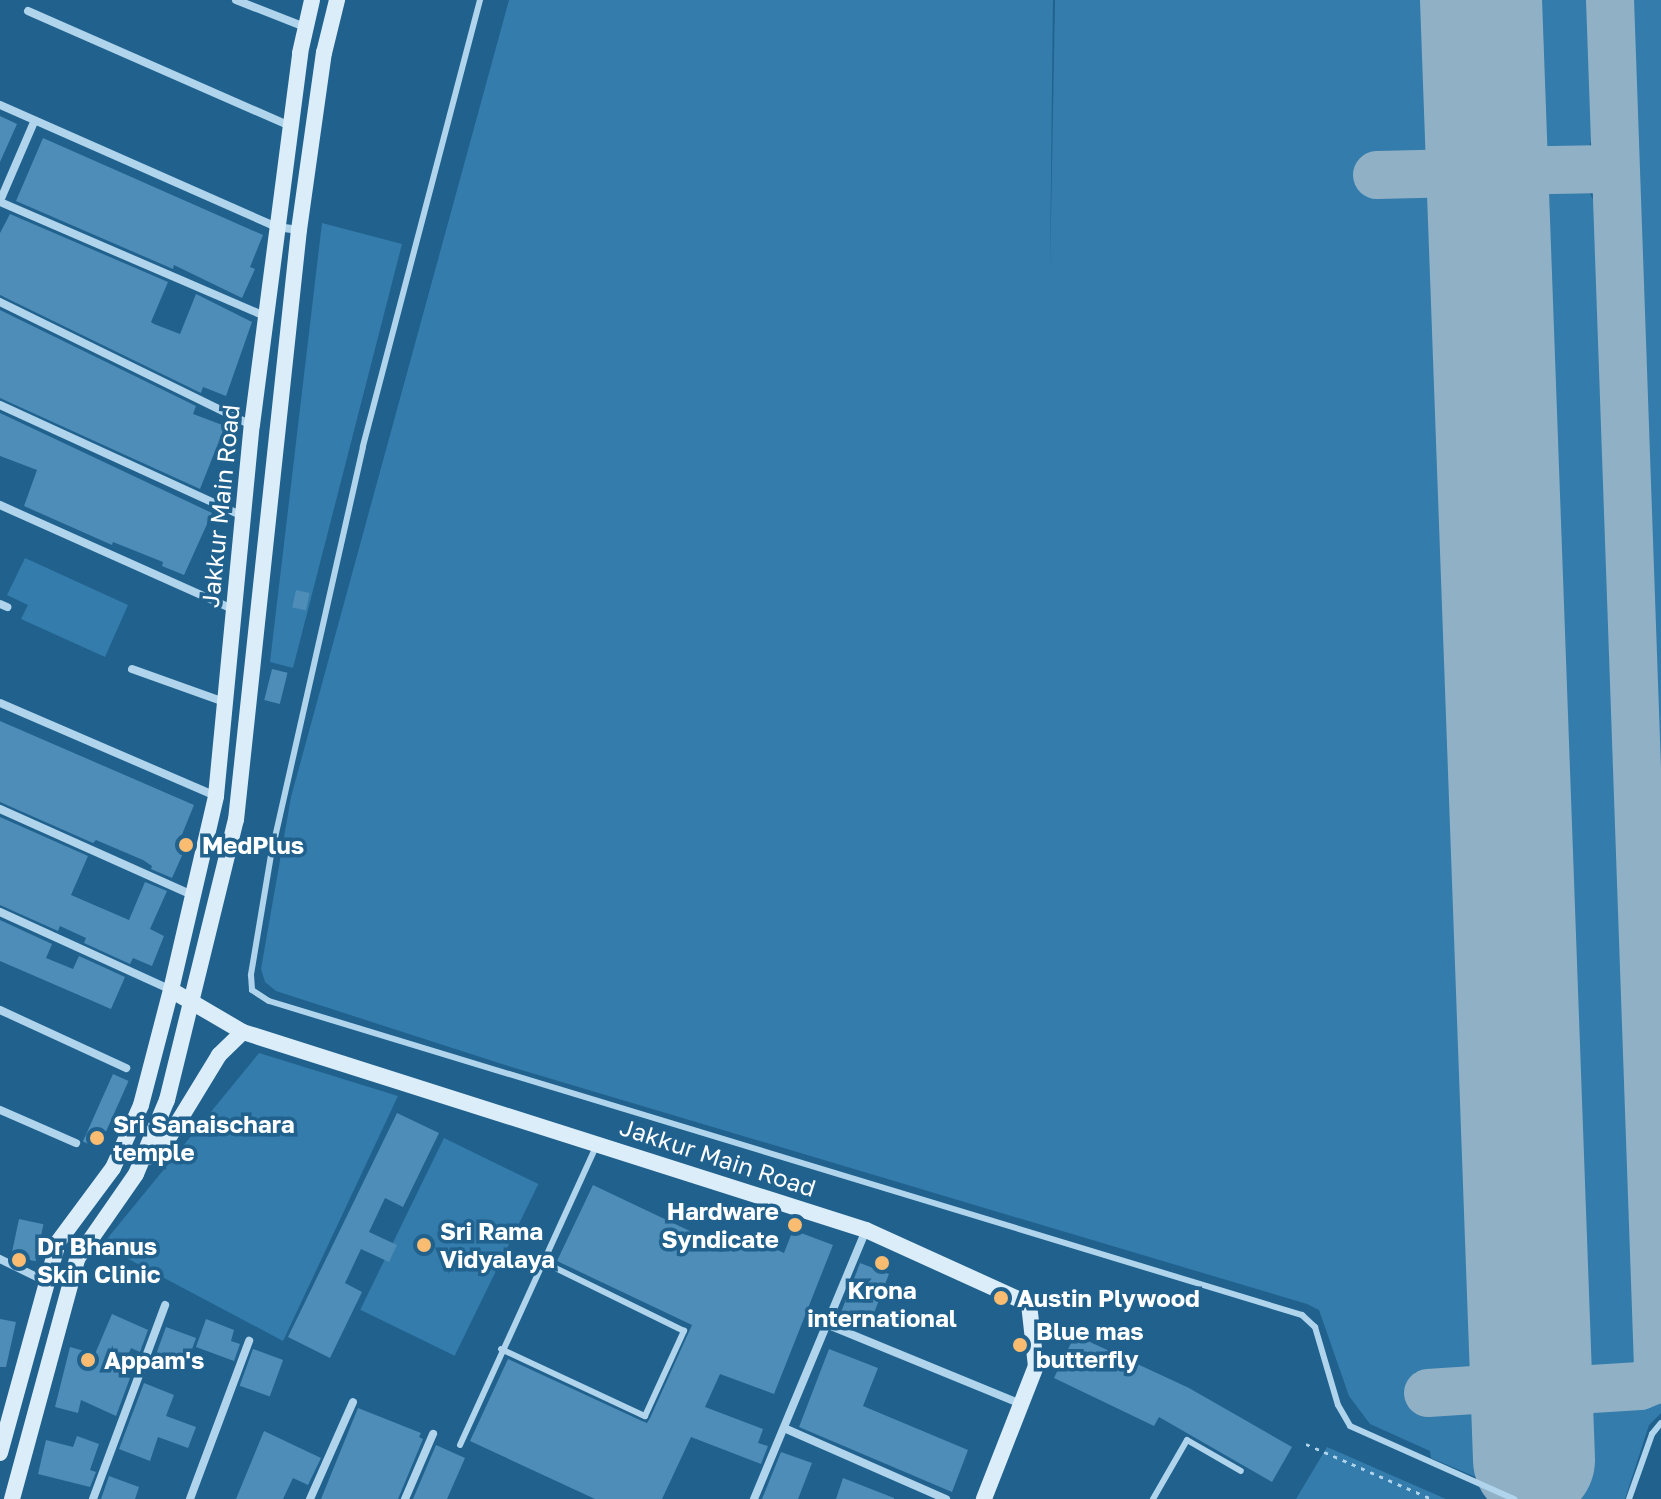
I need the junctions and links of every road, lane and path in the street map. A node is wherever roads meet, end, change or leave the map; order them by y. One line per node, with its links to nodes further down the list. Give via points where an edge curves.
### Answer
1 (236, 0): 6 (street)
2 (312, 0): 6 (main road, Jakkur Main Road)
3 (337, 0): 12 (main road, Jakkur Main Road)
4 (480, 0): 63 (lane, via 363,447 271,855 252,990 284,1005 1302,1315 1315,1327 1338,1405 1350,1426)
5 (28, 11): 9 (street)
6 (305, 27): 9 (main road, Jakkur Main Road)
7 (0, 105): 8 (street)
8 (34, 122): 10 (street); 11 (street)
9 (290, 126): 11 (main road, Jakkur Main Road)
10 (0, 201): 14 (street)
11 (277, 227): 12 (street); 14 (main road, Jakkur Main Road)
12 (299, 230): 28 (main road, Jakkur Main Road, via 236,820)
13 (0, 302): 16 (street)
14 (266, 317): 16 (main road, Jakkur Main Road)
15 (0, 405): 18 (street)
16 (252, 425): 18 (main road, Jakkur Main Road)
17 (0, 505): 19 (street)
18 (243, 517): 19 (main road, Jakkur Main Road)
19 (234, 610): 22 (main road, Jakkur Main Road)
20 (132, 669): 22 (street)
21 (0, 703): 23 (street)
22 (225, 703): 23 (main road, Jakkur Main Road)
23 (216, 796): 25 (main road, Jakkur Main Road)
24 (0, 809): 25 (street)
25 (192, 895): 27 (main road, Jakkur Main Road)
26 (0, 912): 27 (street)
27 (171, 990): 28 (main road, Jakkur Main Road); 39 (main road, via 124,1147 67,1227)
28 (194, 1001): 30 (main road, Jakkur Main Road); 35 (main road, via 167,1100)
29 (0, 1010): 31 (street)
30 (243, 1032): 34 (main road, Jakkur Main Road); 35 (main road, via 219,1055 169,1137)
31 (126, 1068)
32 (0, 1110): 33 (street)
33 (76, 1143)
34 (597, 1143): 36 (main road, Jakkur Main Road); 38 (lane)
35 (142, 1163): 53 (main road, via 77,1259)
36 (866, 1230): 41 (street); 45 (main road, Jakkur Main Road, via 1029,1304 1036,1366)
37 (0, 1259): 39 (street)
38 (543, 1262): 43 (lane); 43 (lane, via 684,1331 645,1416)
39 (47, 1282): 51 (main road)
40 (165, 1305): 54 (street)
41 (826, 1324): 45 (street); 47 (street)
42 (249, 1341): 55 (street)
43 (501, 1349): 50 (lane)
44 (353, 1402): 56 (street)
45 (1021, 1404): 60 (main road, Jakkur Main Road)
46 (1661, 1423): 64 (lane, via 1652,1434)
47 (784, 1428): 58 (street); 59 (street)
48 (433, 1434): 57 (street)
49 (1306, 1444): 62 (path)
50 (460, 1445)
51 (0, 1453)
52 (1241, 1471): 61 (lane, via 1187,1440)
53 (12, 1499)
54 (93, 1499)
55 (190, 1499)
56 (310, 1499)
57 (405, 1499)
58 (754, 1499)
59 (946, 1499)
60 (984, 1499)
61 (1153, 1499)
62 (1432, 1499)
63 (1514, 1499)
64 (1629, 1499)

